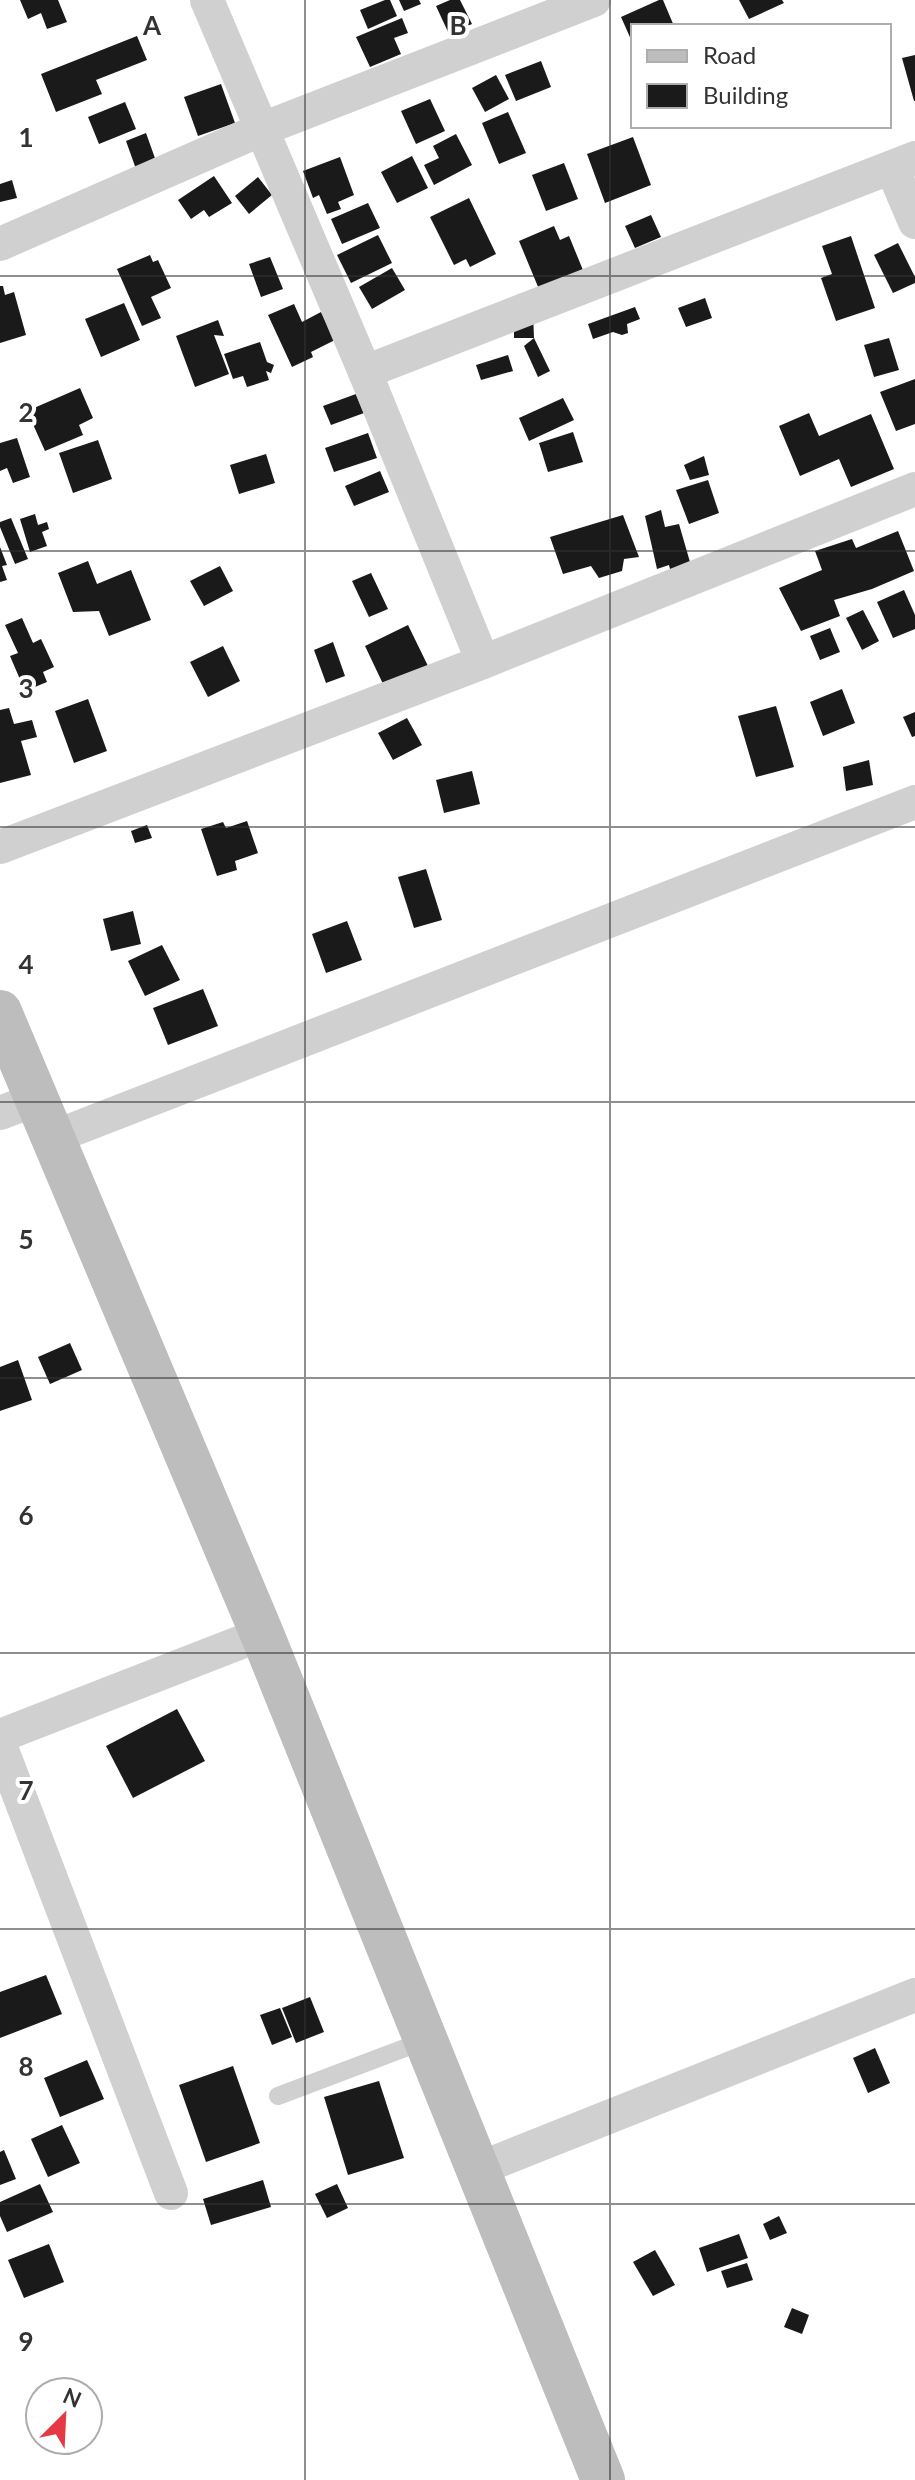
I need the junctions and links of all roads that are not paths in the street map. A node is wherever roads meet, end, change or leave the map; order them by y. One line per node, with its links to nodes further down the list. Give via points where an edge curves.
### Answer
1 (207, 0): 3 (street)
2 (594, 0): 3 (street)
3 (260, 130): 6 (street); 7 (street)
4 (904, 163): 5 (street); 7 (street)
5 (915, 222)
6 (0, 244)
7 (365, 372): 9 (street)
8 (915, 489): 9 (street)
9 (483, 662): 11 (street)
10 (915, 802): 13 (street)
11 (0, 847)
12 (0, 1012): 13 (main road)
13 (30, 1116): 14 (main road)
14 (262, 1634): 15 (street); 18 (main road)
15 (0, 1736)
16 (0, 1745): 21 (street)
17 (915, 1995): 20 (street)
18 (426, 2040): 19 (lane); 20 (main road)
19 (278, 2096)
20 (478, 2169): 22 (main road)
21 (171, 2193)
22 (603, 2480)

